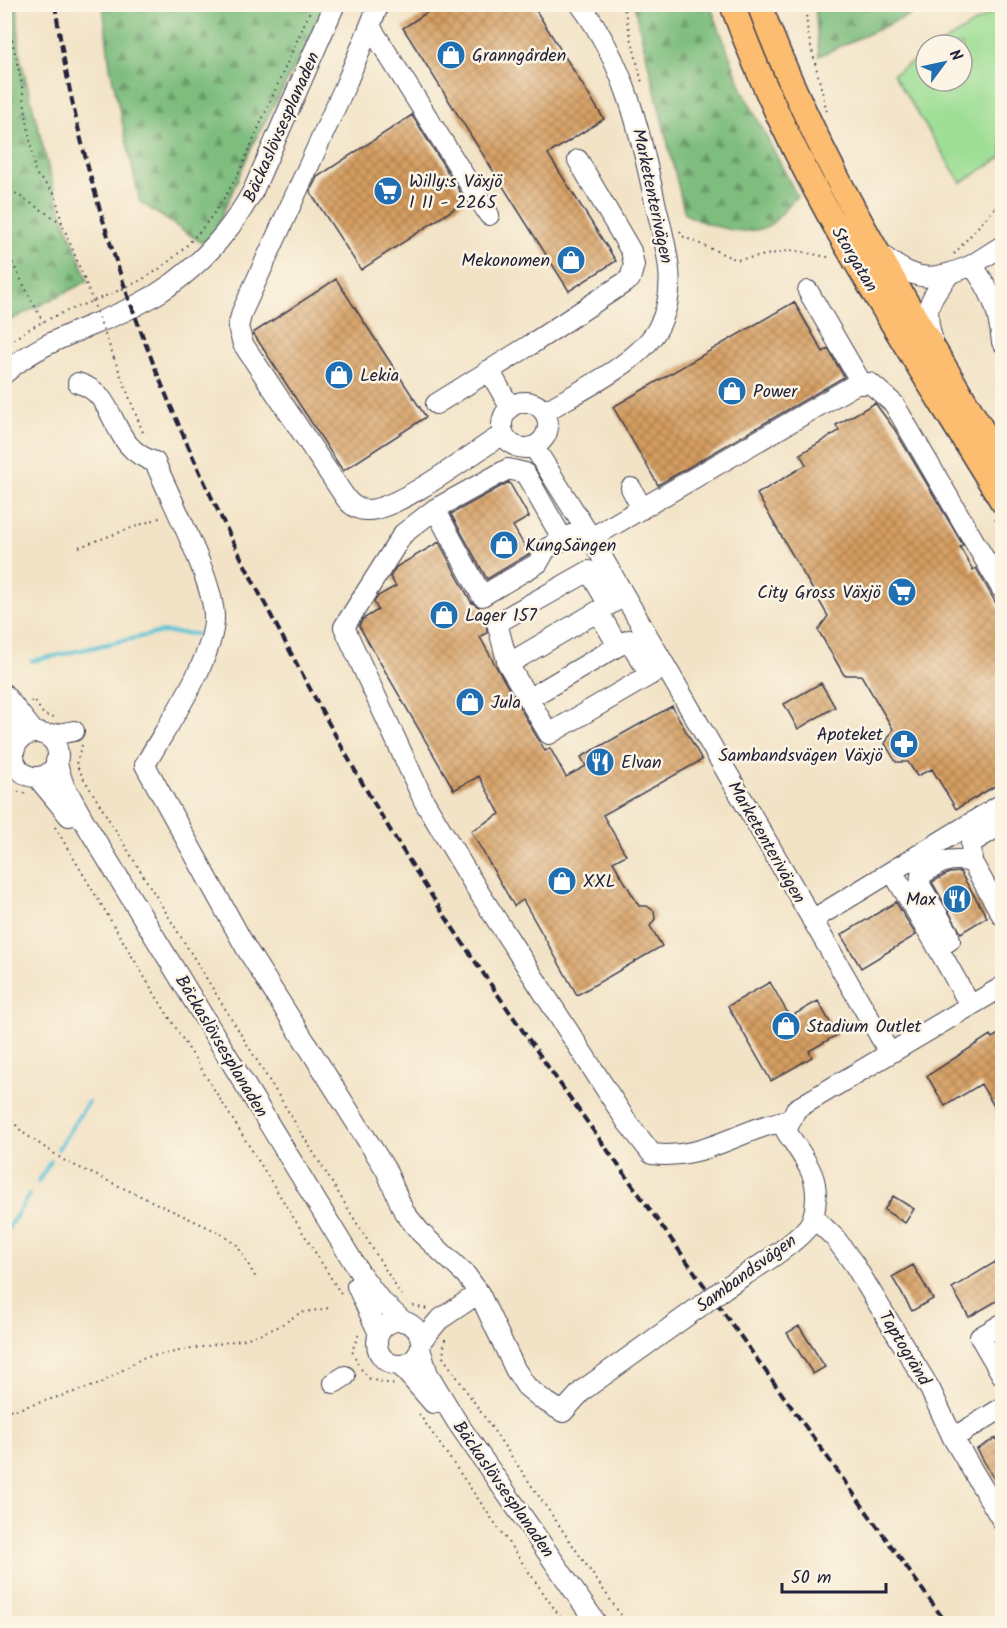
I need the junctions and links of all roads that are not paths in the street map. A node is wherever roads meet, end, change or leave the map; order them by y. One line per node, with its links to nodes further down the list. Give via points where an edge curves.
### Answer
1 (335, 4): 17 (street, Bäckaslövsesplanaden, via 253,191 240,215 212,249 160,292 51,342)
2 (379, 4): 6 (street)
3 (580, 4): 22 (street, Marketenterivägen, via 617,66 637,119 668,258 669,298 656,331 646,344 627,361)
4 (732, 4): 29 (main road, Storgatan, via 756,71 816,193)
5 (759, 4): 10 (main road, Storgatan, via 812,131)
6 (370, 26): 8 (street); 26 (street, via 238,327 243,344 330,476 356,508 368,511 382,507)
7 (578, 160): 16 (street, via 631,251 633,274 588,308)
8 (489, 215)
9 (1002, 246): 11 (street)
10 (875, 250): 12 (street, via 909,275); 15 (main road, Storgatan)
11 (972, 265): 12 (street); 14 (street, via 991,291 1000,317)
12 (948, 268): 15 (street, via 928,302 927,322)
13 (808, 291): 19 (street)
14 (1002, 342)
15 (937, 354): 25 (main road, Storgatan)
16 (489, 370): 20 (street); 21 (street)
17 (4, 374)
18 (78, 383): 61 (street, via 98,393 130,448 155,462 212,603 214,621 200,667 145,765 246,948 386,1170 404,1212)
19 (862, 384): 31 (street); 34 (street, via 870,383 894,404)
20 (436, 404)
21 (510, 407): 22 (street, via 532,403); 23 (street, via 502,420)
22 (544, 412): 24 (street, via 548,432)
23 (503, 434): 24 (street, via 519,448); 26 (street)
24 (534, 447): 32 (street, Marketenterivägen)
25 (1002, 463)
26 (449, 469): 28 (street)
27 (631, 488): 31 (street)
28 (464, 493): 30 (street); 33 (street, via 508,469 525,473)
29 (997, 506)
30 (435, 509): 35 (street); 59 (street, via 403,534 344,627 424,801 627,1122 652,1154 702,1152 765,1123)
31 (642, 509): 32 (street)
32 (588, 533): 33 (street); 36 (street, Marketenterivägen, via 615,562)
33 (563, 540): 35 (street, via 546,549 538,563)
34 (1002, 589)
35 (482, 596): 37 (street)
36 (610, 604): 37 (street, via 589,571); 38 (street); 39 (street); 40 (street, Marketenterivägen, via 650,623)
37 (497, 623): 39 (street)
38 (618, 646): 40 (street, via 629,640); 42 (street)
39 (508, 664): 42 (street)
40 (657, 671): 42 (street, via 549,734); 54 (street, Marketenterivägen, via 736,770)
41 (4, 694): 45 (street)
42 (528, 699)
43 (4, 719): 46 (street)
44 (74, 731): 45 (street)
45 (41, 735): 46 (street, via 24,737); 47 (street, via 56,747)
46 (16, 746): 48 (street, via 14,758 18,768)
47 (56, 761): 48 (street); 62 (street, Bäckaslövsesplanaden, via 63,783 87,826 360,1273 380,1300)
48 (36, 786): 65 (street, Bäckaslövsesplanaden, via 55,796 86,841 350,1274)
49 (1002, 804): 52 (street)
50 (1002, 824): 51 (street, via 971,843)
51 (972, 862): 53 (street); 55 (street, via 946,860 921,875 920,885 950,940 941,946)
52 (892, 871): 54 (street); 55 (street)
53 (1002, 915)
54 (812, 920): 58 (street, Marketenterivägen)
55 (934, 941): 57 (street)
56 (1002, 987): 57 (street)
57 (970, 1005): 58 (street)
58 (889, 1052): 59 (street, via 796,1109)
59 (791, 1120): 60 (street, via 786,1131 813,1175)
60 (813, 1217): 61 (street, Sambandsvägen, bridge, via 793,1240 583,1390 563,1412 526,1386); 70 (street, Taptogränd, via 854,1264 930,1389)
61 (479, 1293): 63 (street)
62 (407, 1317): 63 (street); 65 (street, via 387,1324); 66 (street, Bäckaslövsesplanaden, via 417,1331)
63 (439, 1320): 66 (street)
64 (1002, 1324): 68 (street, via 980,1337)
65 (379, 1334): 67 (street, Bäckaslövsesplanaden, via 377,1345 381,1355 389,1363)
66 (420, 1345): 67 (street, via 411,1361); 73 (street, Bäckaslövsesplanaden, via 428,1374 457,1422)
67 (399, 1365): 72 (street, Bäckaslövsesplanaden, via 437,1408)
68 (1002, 1375)
69 (1002, 1408): 70 (street)
70 (953, 1438): 71 (street, Taptogränd)
71 (1002, 1520)
72 (586, 1623)
73 (597, 1623)

